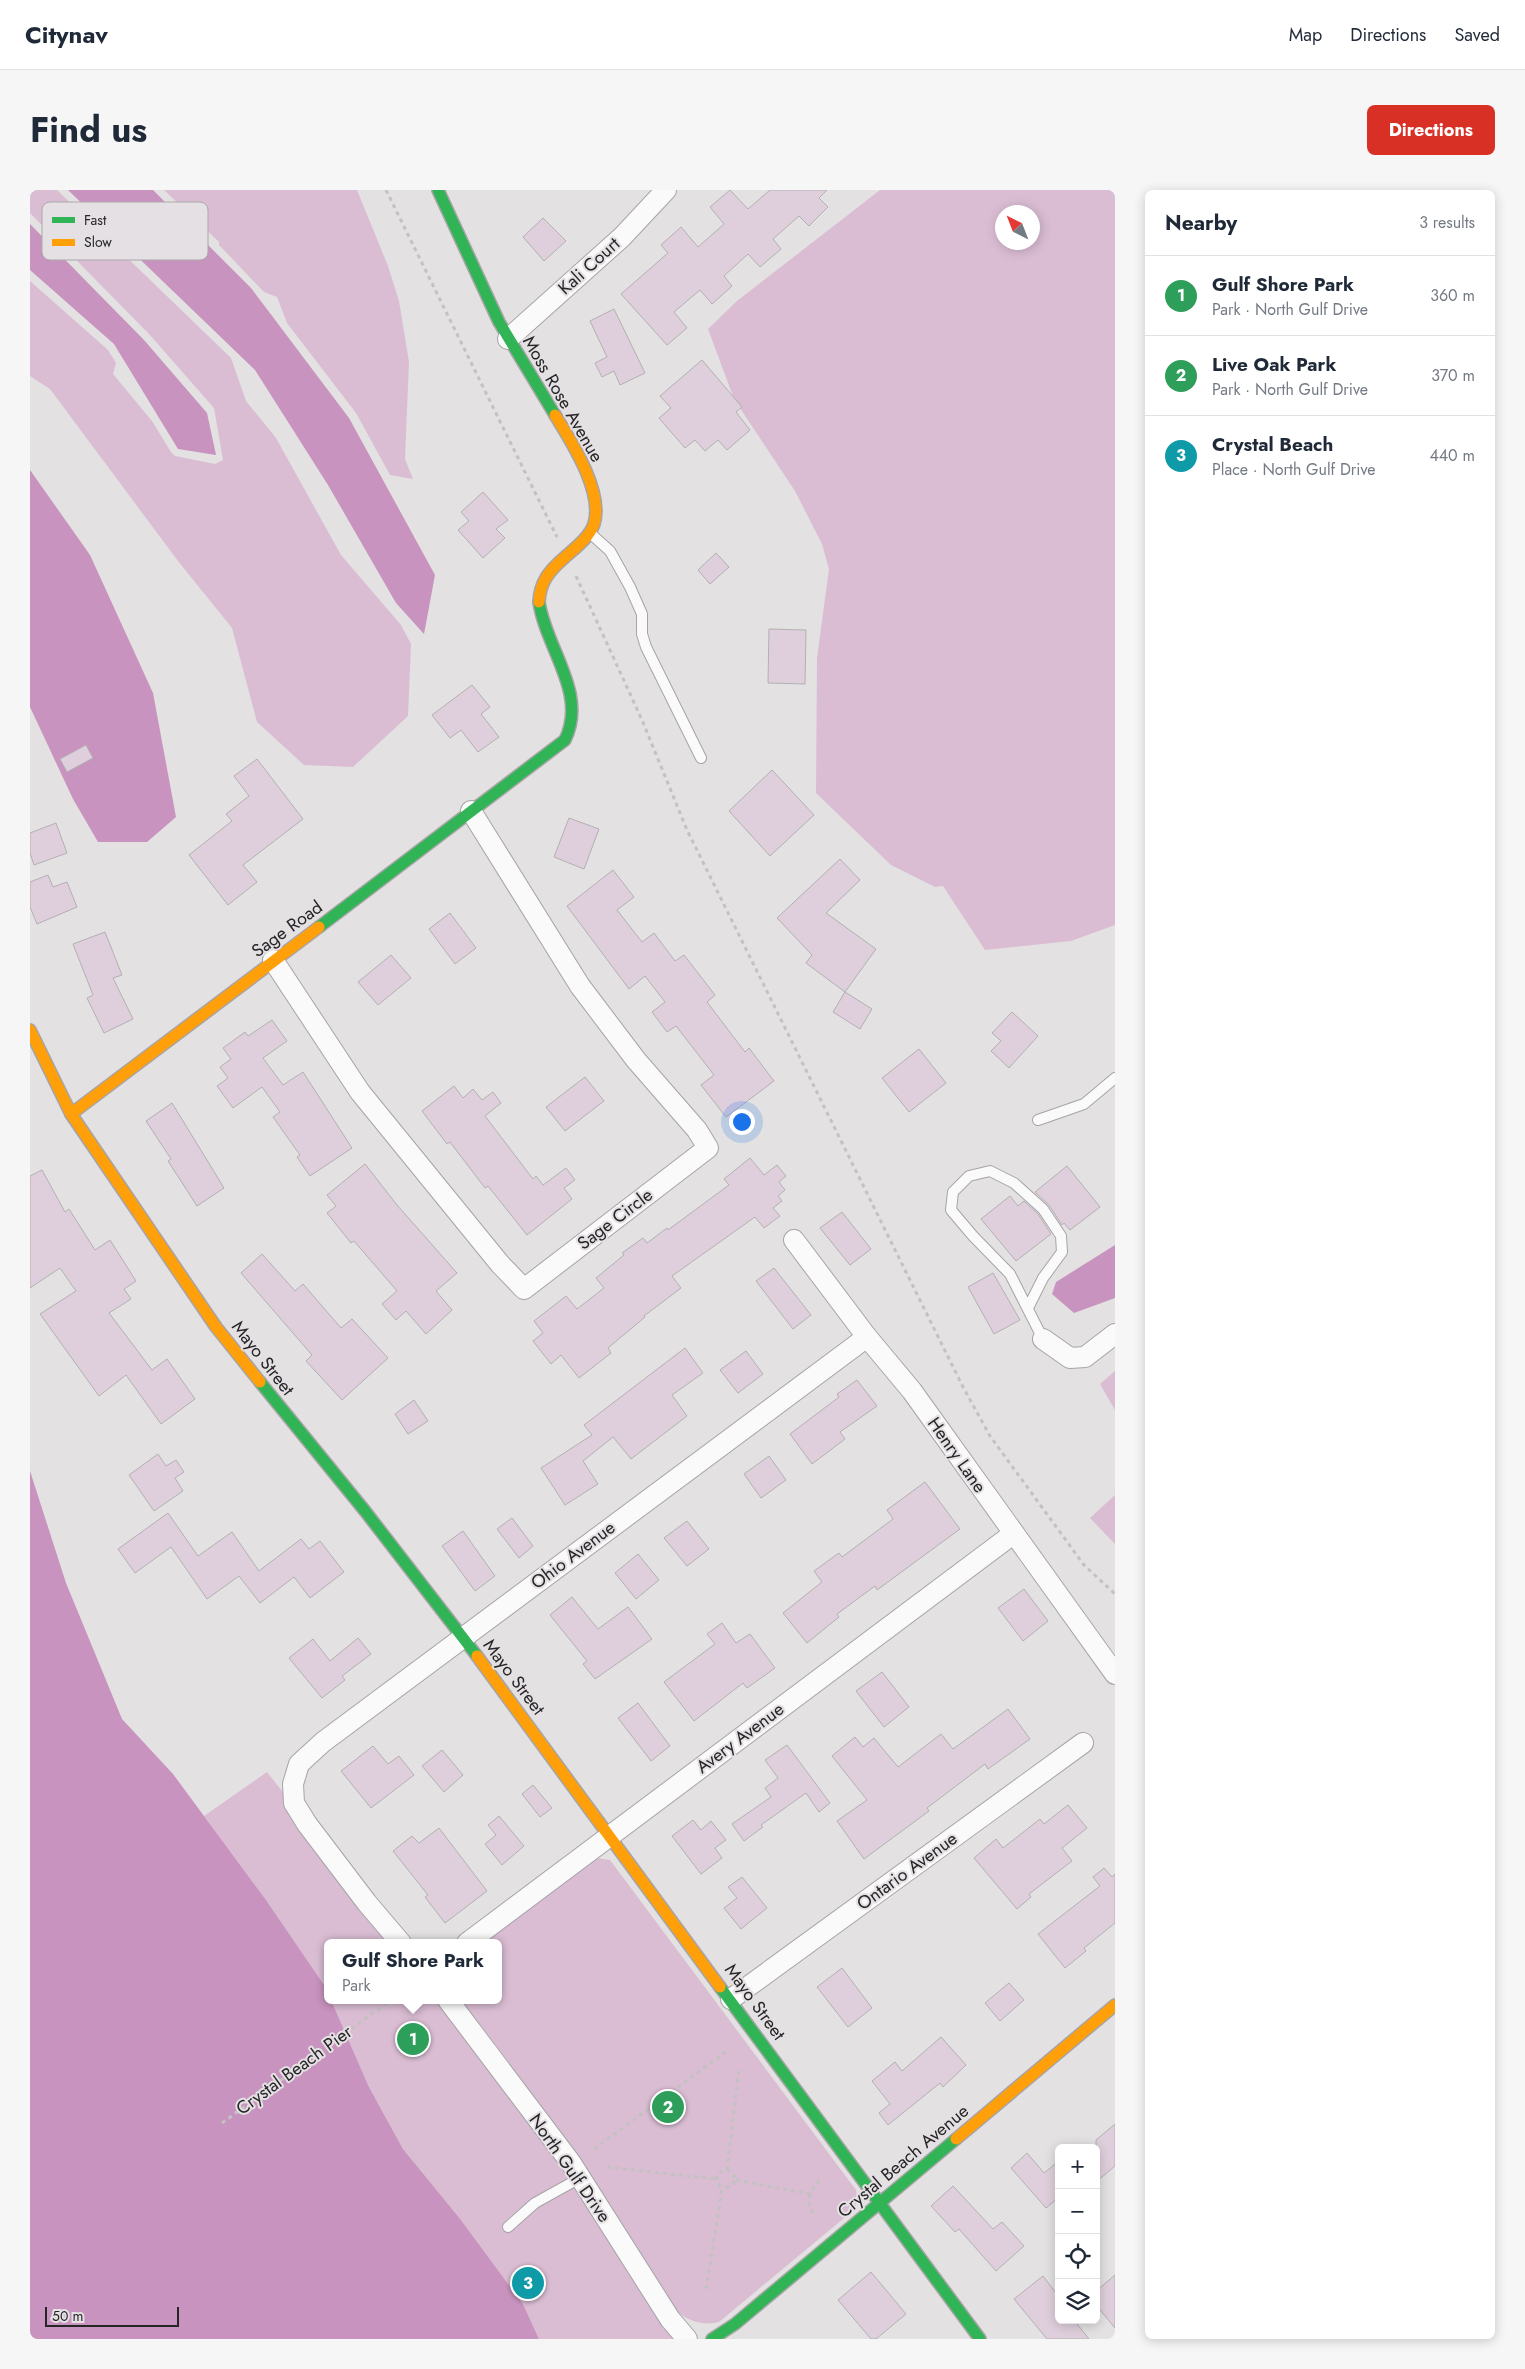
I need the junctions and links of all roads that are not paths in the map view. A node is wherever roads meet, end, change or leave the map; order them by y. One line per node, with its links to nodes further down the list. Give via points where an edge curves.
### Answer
1 (438, 190): 3 (street, Moss Rose Avenue)
2 (666, 190): 3 (street, Kali Court, via 622,236)
3 (508, 339): 4 (street, Moss Rose Avenue, via 584,468 596,512)
4 (590, 533): 5 (lane, via 610,551 630,587 642,614 646,647); 6 (street, Sage Road, via 547,576 540,588 539,602 547,631 574,703 573,723 565,740)
5 (700, 758)
6 (471, 811): 7 (street, Sage Road); 7 (street, Sage Circle, via 580,986 636,1060 697,1130 708,1148 524,1289 360,1092)
7 (273, 960): 10 (street, Sage Road)
8 (30, 1030): 10 (street, Mayo Street)
9 (1115, 1078): 11 (lane, via 1084,1104)
10 (71, 1114): 18 (street, Mayo Street, via 216,1327)
11 (1038, 1120)
12 (794, 1240): 15 (street, Henry Lane)
13 (1028, 1308): 13 (lane, via 1010,1274 951,1210 953,1192 969,1176 990,1171 1014,1183 1043,1209 1061,1236 1062,1252 1043,1278); 16 (lane)
14 (1115, 1334): 16 (street, via 1085,1357 1070,1358)
15 (867, 1337): 17 (street, Henry Lane, via 912,1391); 18 (street, Ohio Avenue)
16 (1043, 1339)
17 (1013, 1534): 19 (street, Henry Lane); 21 (street, Avery Avenue)
18 (463, 1638): 21 (street, Mayo Street); 22 (street, Ohio Avenue, via 323,1742 299,1764 293,1784 294,1803 307,1824)
19 (1115, 1674)
20 (1083, 1743): 24 (street, Ontario Avenue)
21 (610, 1835): 23 (street, Avery Avenue); 24 (street, Mayo Street)
22 (398, 1939)
23 (472, 1939)
24 (731, 1999): 28 (street, Mayo Street)
25 (451, 2004): 27 (street, North Gulf Drive)
26 (1115, 2005): 28 (street, Crystal Beach Avenue)
27 (580, 2178): 29 (lane, via 536,2203); 30 (street, North Gulf Drive, via 670,2319)
28 (879, 2204): 31 (street, Crystal Beach Avenue, via 730,2328); 32 (street, Mayo Street)
29 (508, 2227)
30 (687, 2339)
31 (712, 2339)
32 (980, 2339)

